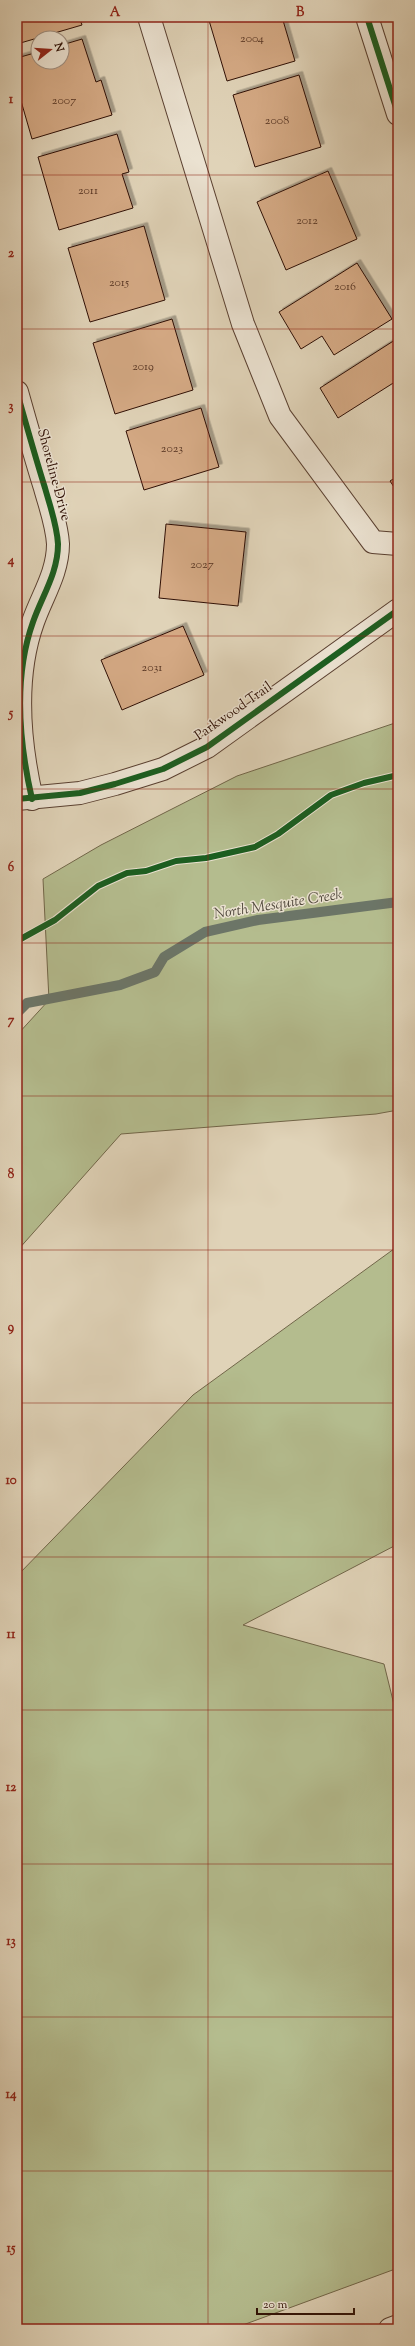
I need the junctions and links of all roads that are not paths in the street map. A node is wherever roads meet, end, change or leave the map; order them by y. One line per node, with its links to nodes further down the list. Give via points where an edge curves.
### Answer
1 (149, 17): 5 (street, via 242,324 280,416 373,542)
2 (367, 17): 3 (street)
3 (398, 114)
4 (19, 403): 7 (street, Shoreline Drive, via 54,520 58,544 55,565 33,622 22,661)
5 (398, 544)
6 (398, 610): 7 (street, Parkwood Trail, via 207,747 163,769 115,784 80,793)
7 (24, 799)
8 (398, 2326): 9 (street)
9 (390, 2329)

